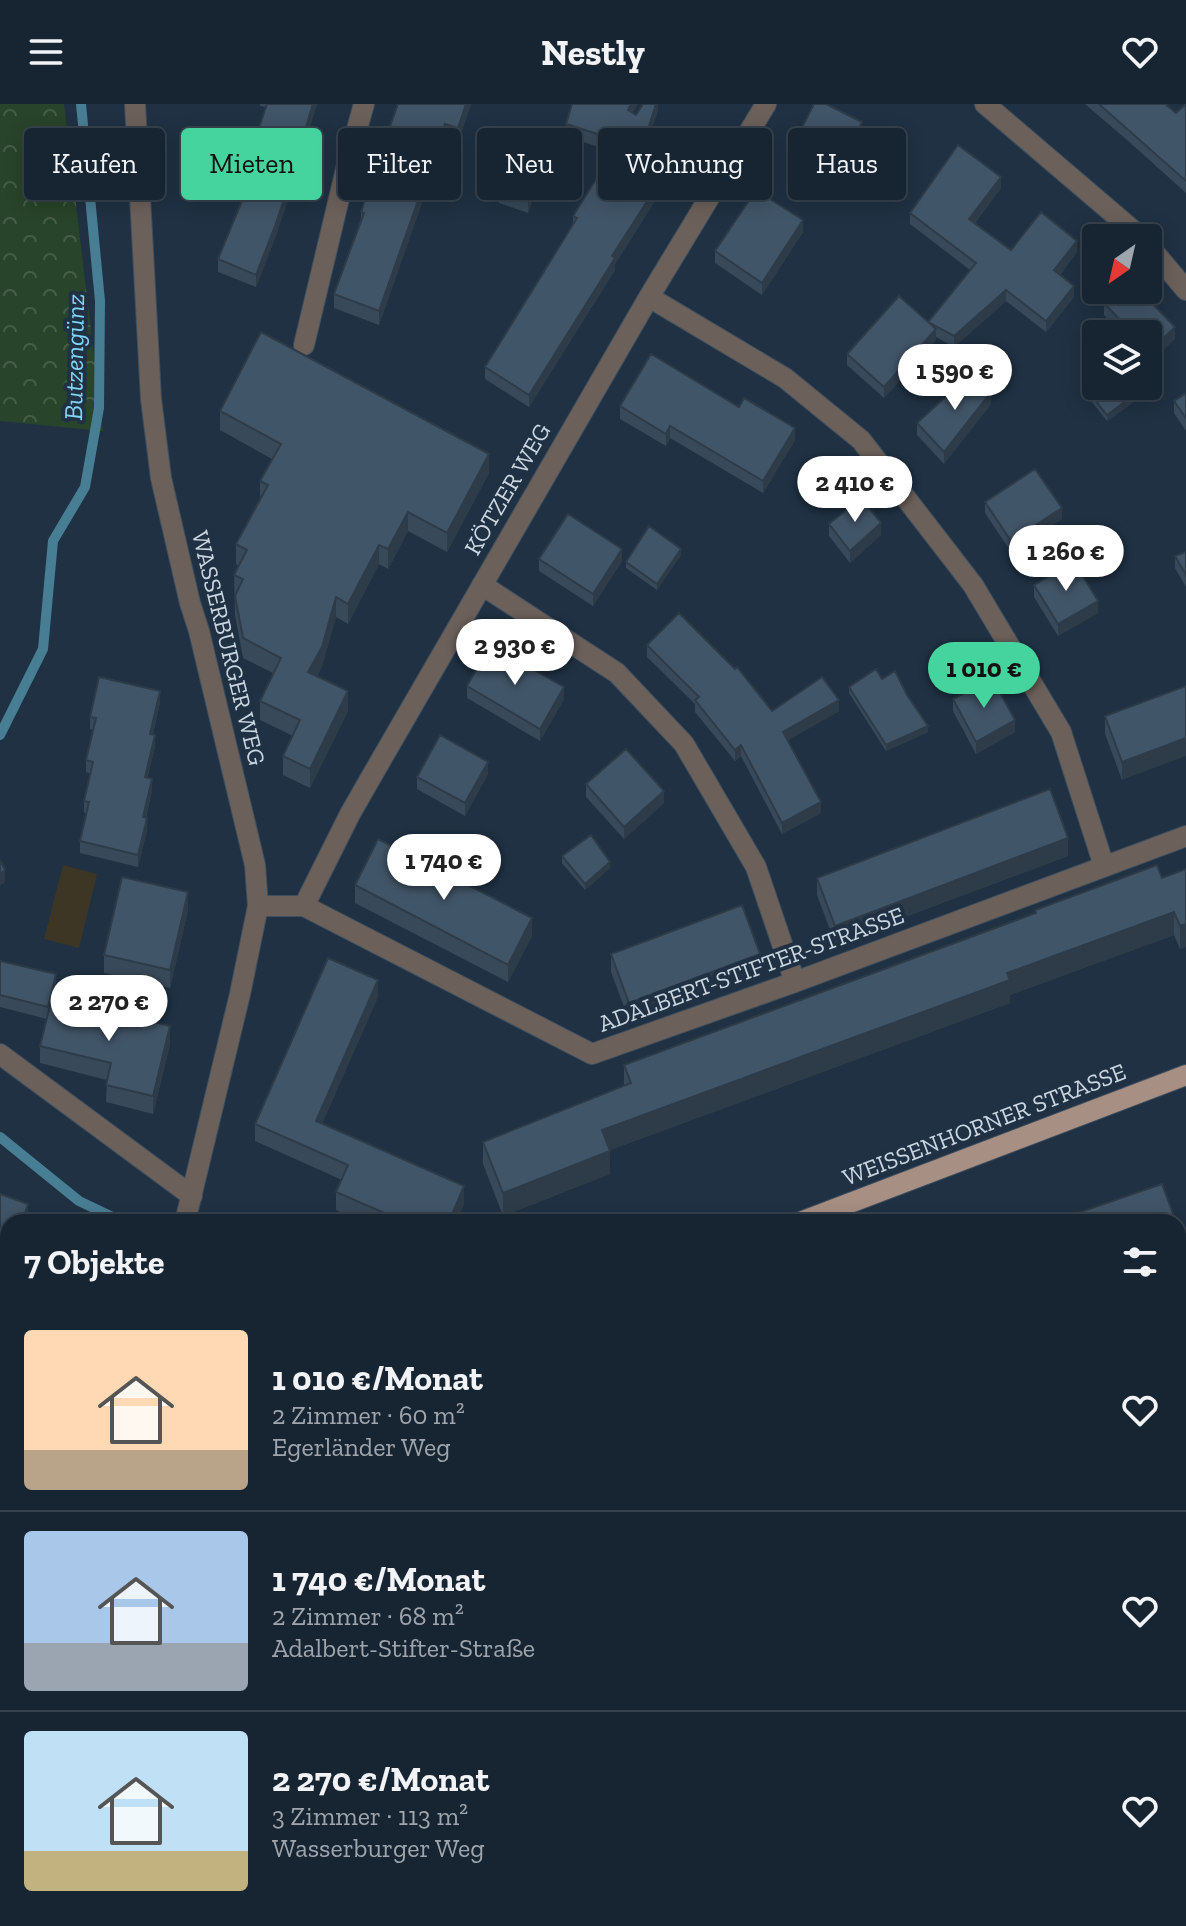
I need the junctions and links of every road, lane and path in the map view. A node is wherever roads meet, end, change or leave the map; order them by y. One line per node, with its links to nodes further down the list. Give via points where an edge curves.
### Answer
1 (135, 104): 13 (street, WASSERBURGER WEG, via 147,355 161,478 255,865)
2 (364, 104): 9 (street)
3 (766, 104): 8 (street, KÖTZER WEG)
4 (985, 104): 5 (street)
5 (1126, 224)
6 (1162, 262): 7 (street)
7 (1186, 290)
8 (649, 297): 10 (street, KÖTZER WEG); 12 (street, via 785,378 861,440 973,585 1061,732)
9 (304, 345)
10 (482, 585): 14 (street, KÖTZER WEG, via 350,814); 15 (street, via 617,673 684,744 756,867)
11 (1186, 836): 12 (street, ADALBERT-STIFTER-STRASSE)
12 (1104, 866): 15 (street, ADALBERT-STIFTER-STRASSE)
13 (258, 906): 14 (street); 18 (street, WASSERBURGER WEG)
14 (304, 906): 15 (street, ADALBERT-STIFTER-STRASSE, via 592,1054)
15 (795, 982)
16 (0, 1054): 18 (street)
17 (1186, 1075): 20 (main road, WEISSENHORNER STRASSE)
18 (192, 1196): 19 (street, WASSERBURGER WEG)
19 (188, 1214)
20 (821, 1214)

